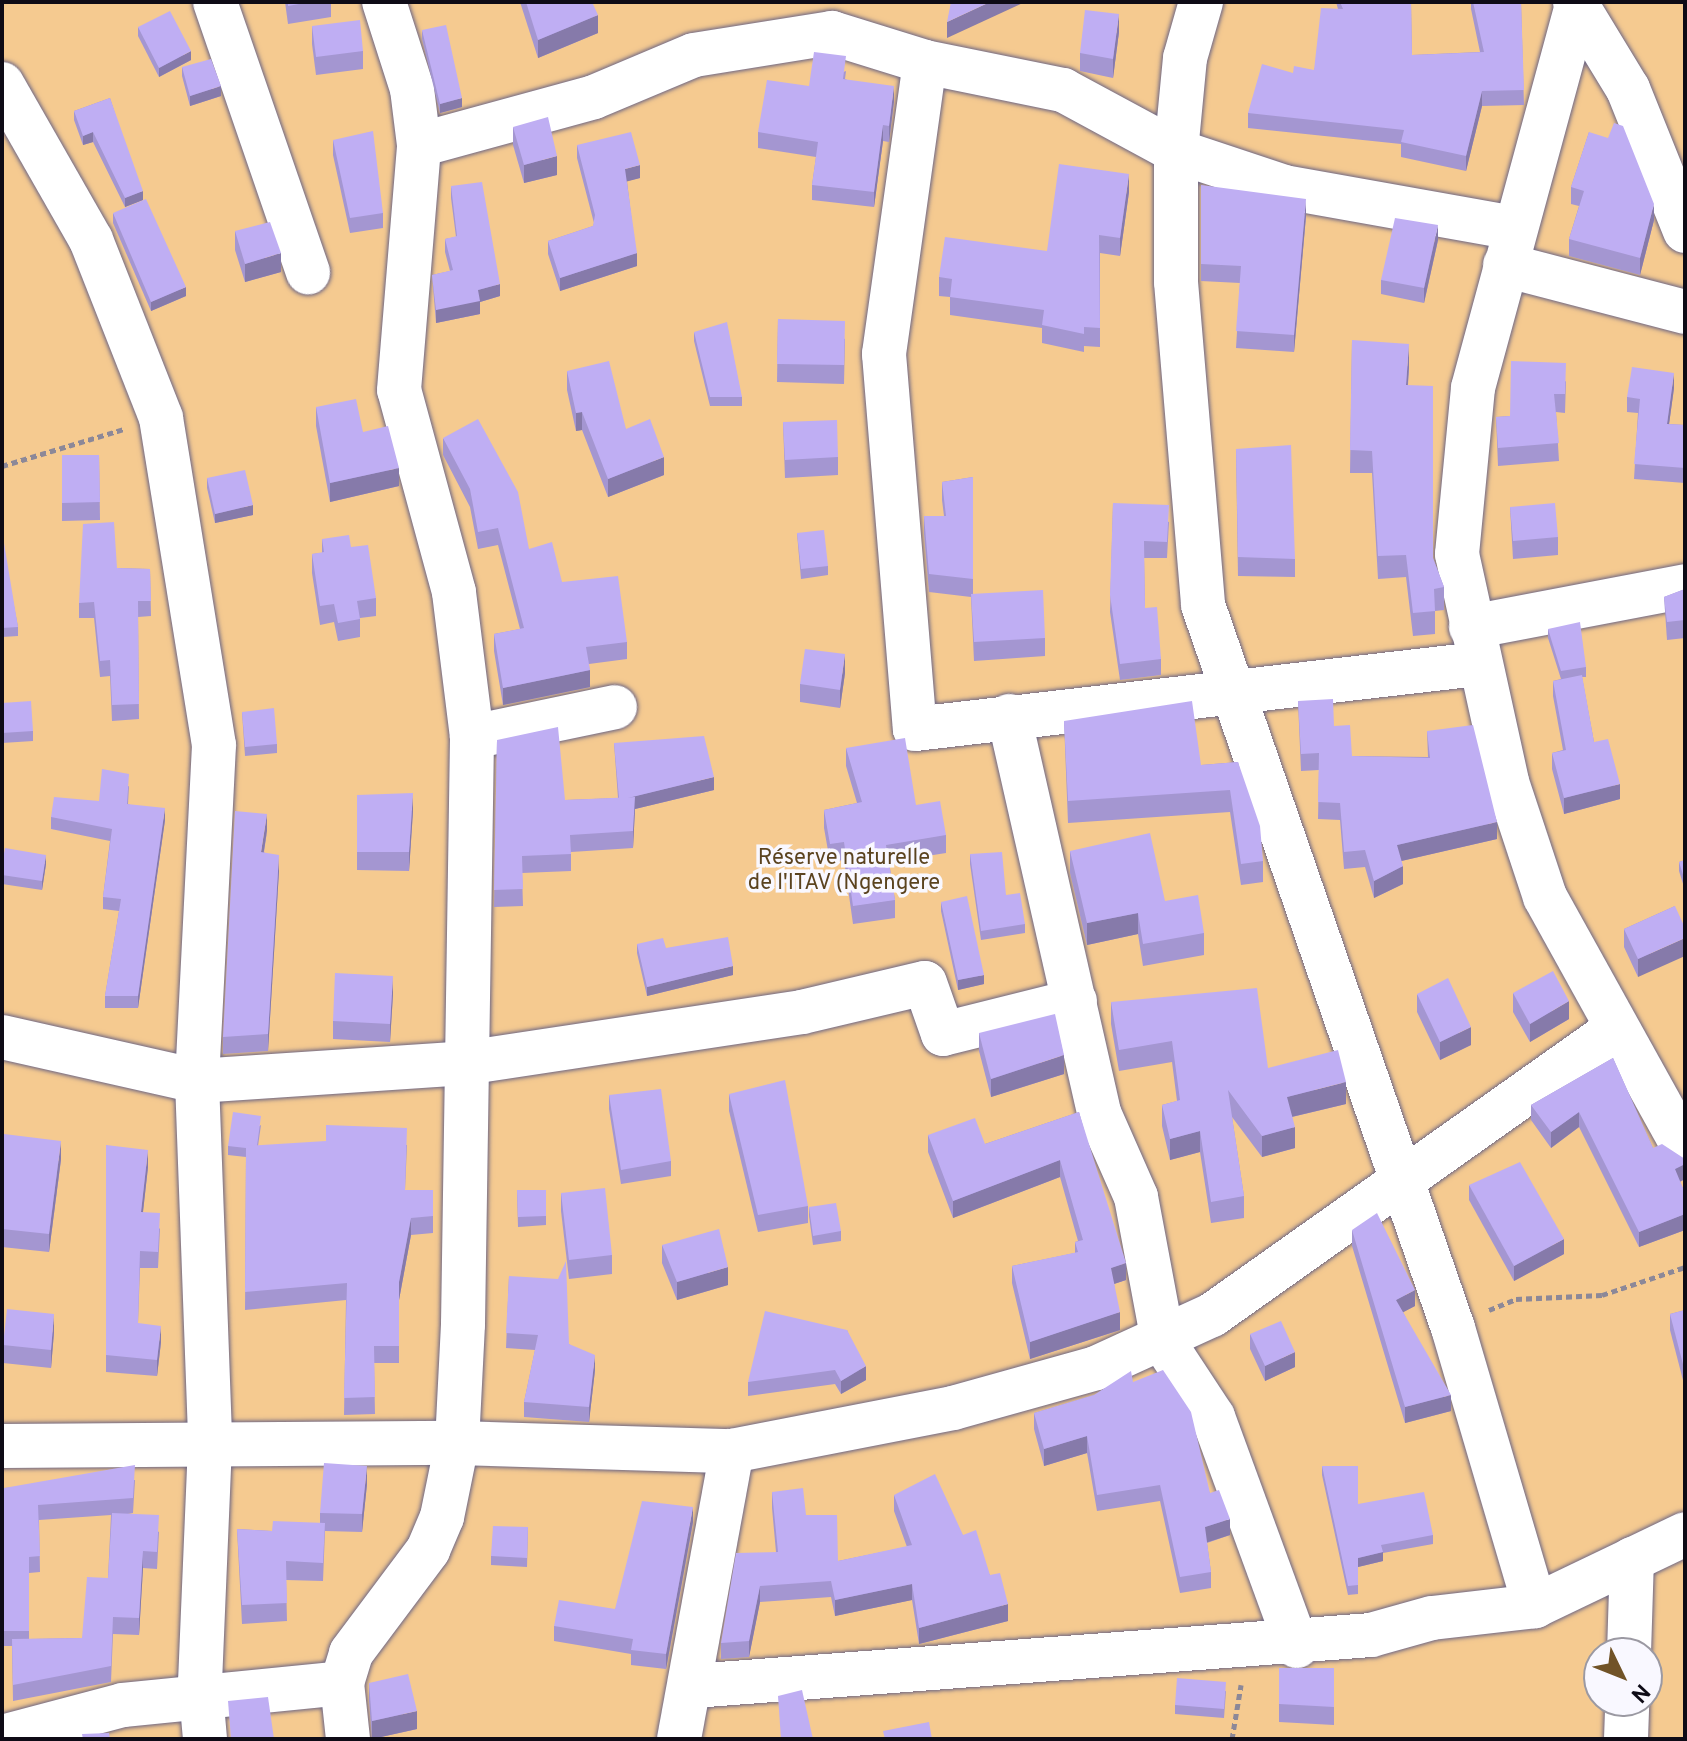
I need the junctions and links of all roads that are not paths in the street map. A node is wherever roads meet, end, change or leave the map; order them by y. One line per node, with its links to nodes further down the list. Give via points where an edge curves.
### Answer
1 (215, 2): 12 (street)
2 (384, 2): 8 (street, via 412,89)
3 (1201, 2): 9 (street, via 1185,58)
4 (1576, 4): 10 (street, via 1628,89); 11 (street)
5 (835, 18): 6 (street); 8 (street, via 694,55 594,97)
6 (925, 62): 9 (street, via 1063,90); 18 (street, via 884,354 915,729)
7 (2, 84): 24 (street, via 91,240 161,418 214,745)
8 (419, 145): 19 (street, via 399,390 454,592)
9 (1176, 151): 11 (street, via 1284,187); 16 (street, via 1190,501 1216,659)
10 (1685, 231)
11 (1510, 246): 13 (street); 15 (street, via 1473,388 1461,472 1457,554)
12 (308, 272)
13 (1685, 312)
14 (1685, 586): 15 (street)
15 (1475, 646): 16 (street); 21 (street, via 1545,897)
16 (1238, 690): 18 (street); 26 (street)
17 (615, 707): 19 (street)
18 (1009, 716): 20 (street)
19 (472, 737): 23 (street)
20 (1075, 1001): 23 (street, via 943,1034 925,983 802,1012); 27 (street, via 1099,1113 1136,1197)
21 (1615, 1030): 25 (street); 26 (street)
22 (2, 1037): 24 (street)
23 (465, 1063): 24 (street); 28 (street)
24 (197, 1081): 29 (street)
25 (1685, 1150)
26 (1397, 1183): 27 (street, via 1212,1315); 34 (street, via 1453,1328)
27 (1163, 1341): 31 (street, via 953,1408); 36 (street, via 1213,1417)
28 (457, 1443): 29 (street); 31 (street); 37 (street, via 428,1550 367,1624)
29 (210, 1444): 30 (street); 40 (street)
30 (2, 1446)
31 (732, 1451): 38 (street)
32 (1685, 1534): 33 (street)
33 (1632, 1559): 34 (street); 35 (street)
34 (1535, 1606): 36 (street)
35 (1630, 1637)
36 (1297, 1646): 38 (street)
37 (342, 1683): 40 (street); 42 (street)
38 (693, 1686): 43 (street)
39 (1627, 1717): 44 (street)
40 (203, 1718): 41 (street, via 123,1705)
41 (2, 1737)
42 (348, 1739)
43 (679, 1739)
44 (1626, 1739)

